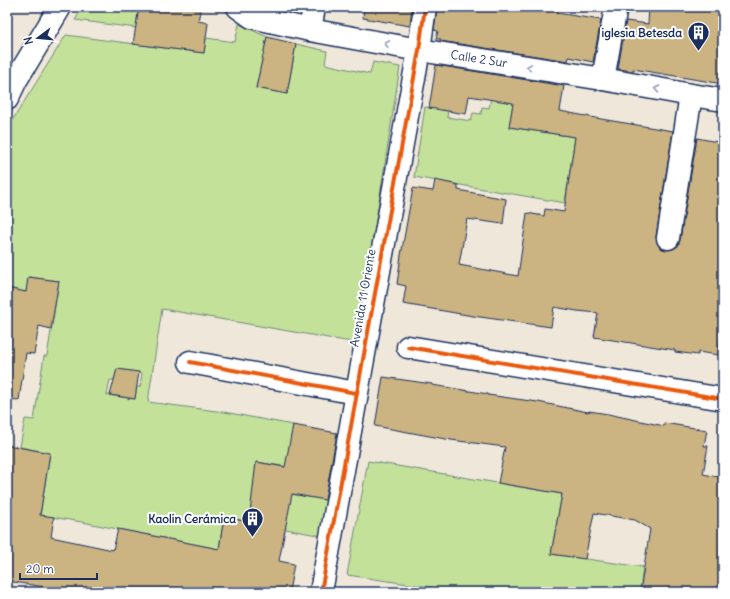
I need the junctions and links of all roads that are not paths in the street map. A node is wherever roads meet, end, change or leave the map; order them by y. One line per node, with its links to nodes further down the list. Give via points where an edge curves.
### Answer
1 (60, 7): 10 (street)
2 (238, 7): 6 (street, Calle 2 Sur, via 252,17)
3 (314, 7): 6 (street)
4 (425, 7): 7 (street, Avenida 11 Oriente)
5 (616, 7): 8 (street)
6 (310, 30): 7 (street, Calle 2 Sur, one-way to 6)
7 (419, 50): 8 (street, Calle 2 Sur, one-way to 7); 15 (street, Avenida 11 Oriente)
8 (603, 79): 9 (street, Calle 2 Sur, one-way to 8)
9 (691, 95): 11 (street, Calle 2 Sur); 12 (street)
10 (7, 99)
11 (723, 100)
12 (668, 238)
13 (408, 347): 16 (street)
14 (190, 362): 15 (street)
15 (356, 393): 17 (street, Avenida 11 Oriente)
16 (723, 399)
17 (321, 592)

